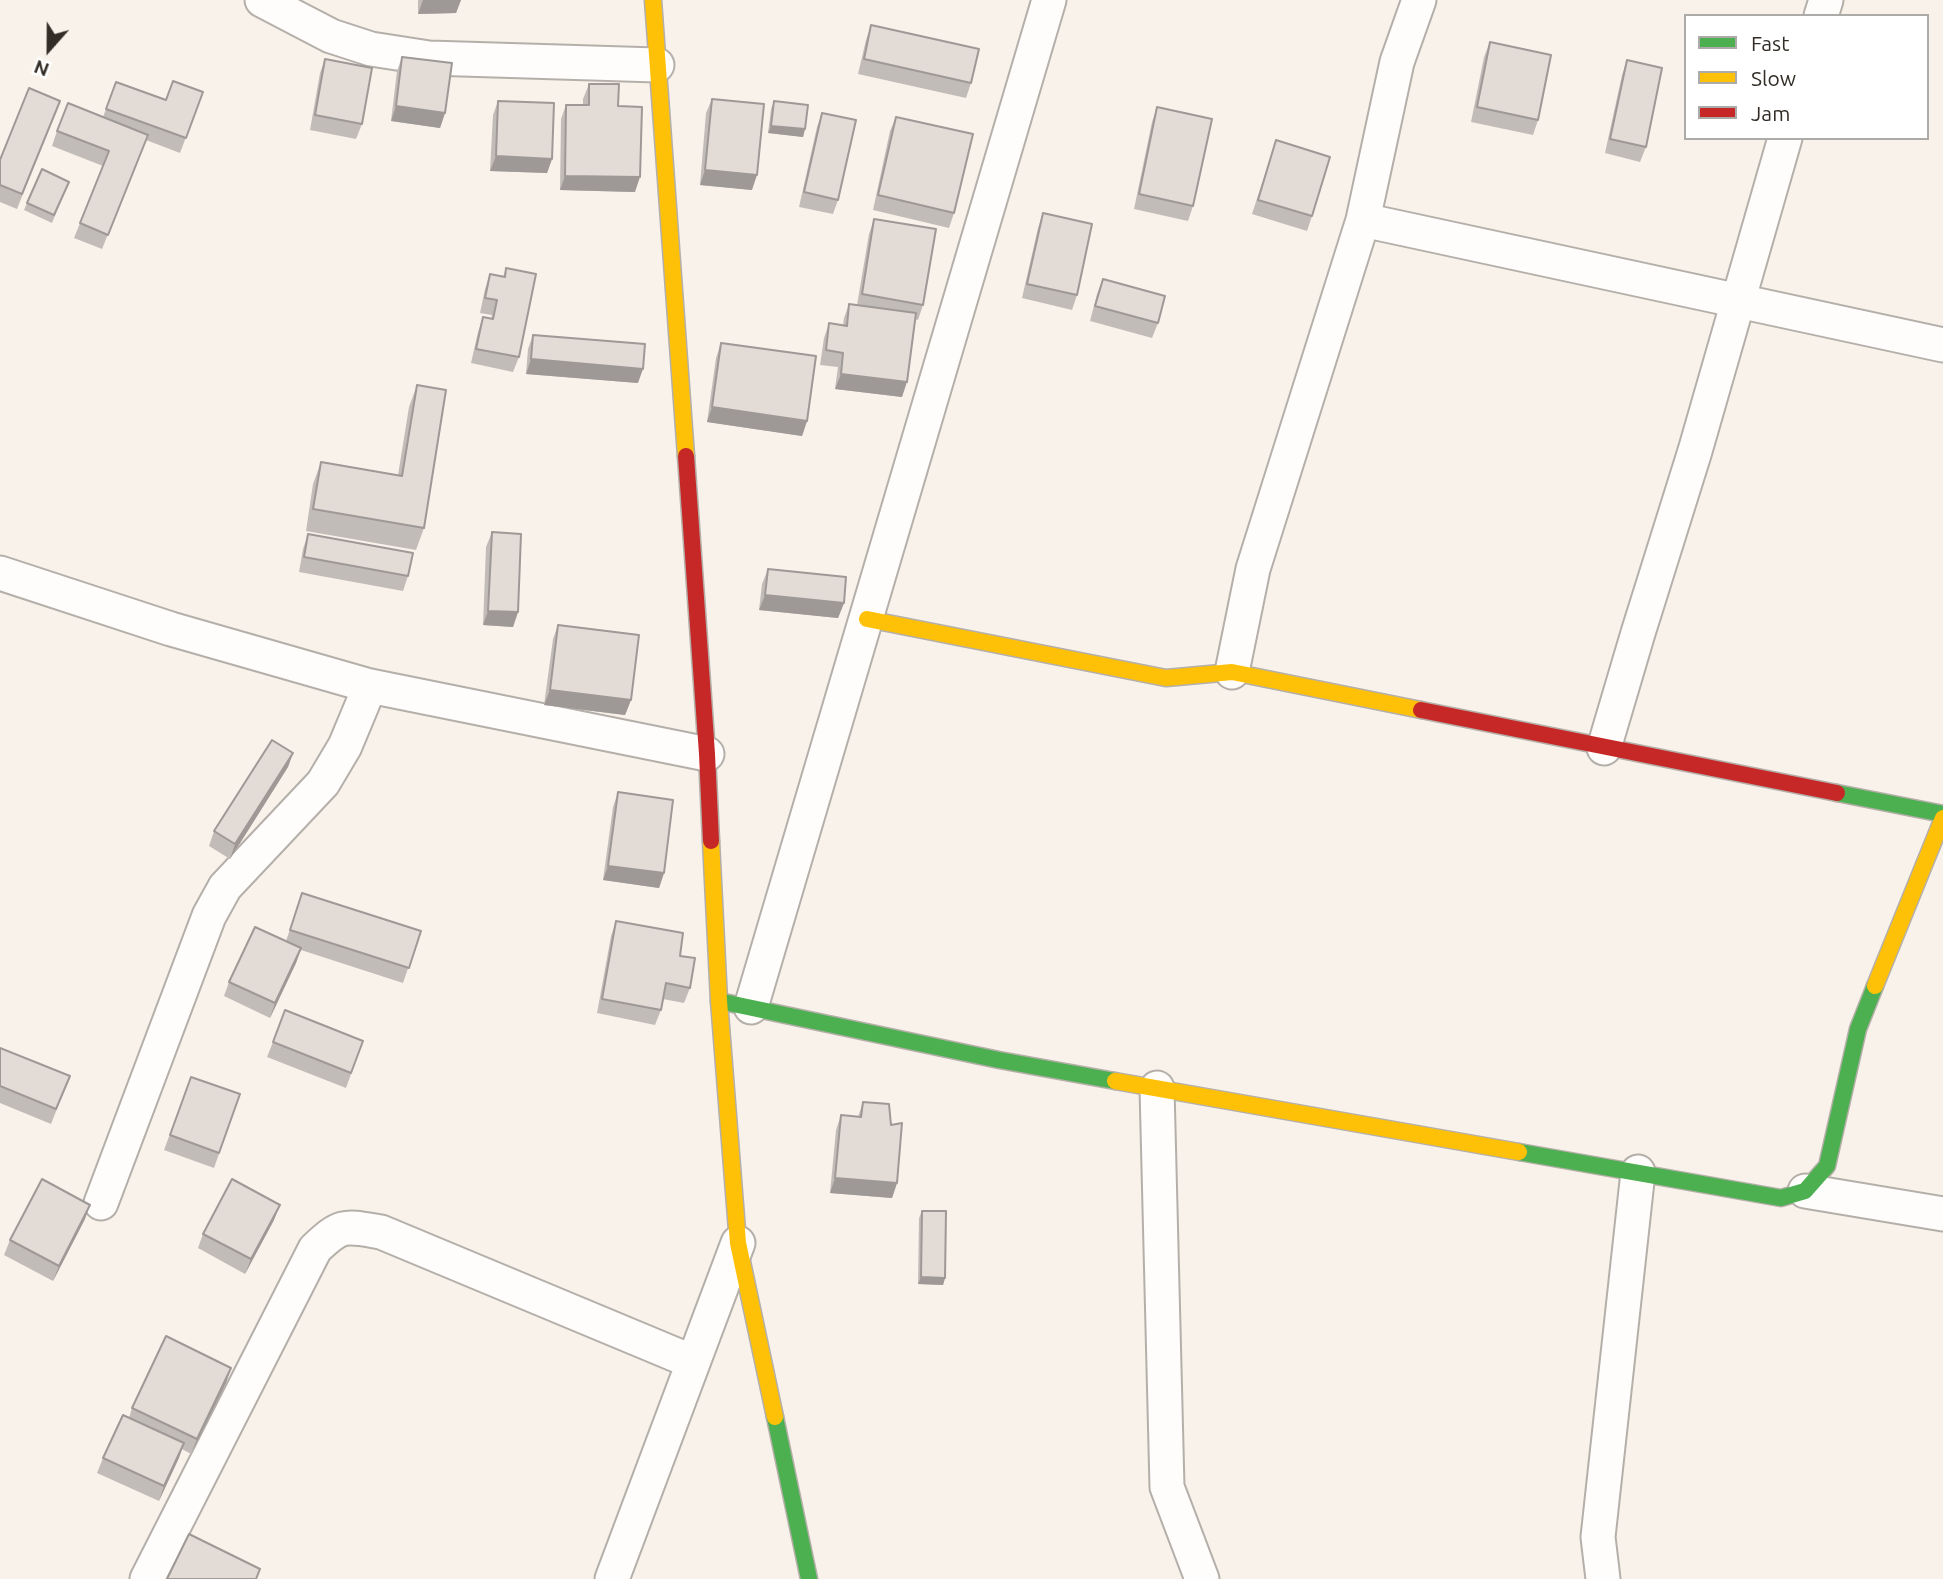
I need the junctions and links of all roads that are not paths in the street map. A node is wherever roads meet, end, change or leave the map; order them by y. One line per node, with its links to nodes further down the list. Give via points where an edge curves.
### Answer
1 (262, 0): 5 (street, via 331,36 383,51 429,58)
2 (653, 0): 5 (street)
3 (1049, 0): 11 (street)
4 (1419, 0): 7 (street, via 1397,62)
5 (657, 65): 15 (street)
6 (1784, 140): 8 (street)
7 (1363, 220): 8 (street); 12 (street, via 1253,569)
8 (1738, 300): 9 (street); 14 (street)
9 (1943, 345)
10 (0, 573): 13 (street, via 171,629)
11 (867, 619): 12 (street, via 1166,678); 18 (street)
12 (1232, 672): 14 (street)
13 (370, 686): 15 (street); 22 (street, via 345,746 323,783 225,887 209,916)
14 (1604, 748): 16 (street)
15 (707, 754): 17 (street)
16 (1943, 816): 21 (street, via 1858,1029 1827,1166)
17 (719, 1001): 18 (street); 24 (street)
18 (751, 1007): 19 (street)
19 (1157, 1088): 20 (street); 29 (street, via 1167,1487)
20 (1637, 1172): 21 (street, via 1781,1198); 30 (street, via 1598,1537)
21 (1805, 1191): 23 (street)
22 (101, 1202)
23 (1942, 1218)
24 (738, 1243): 25 (street); 28 (street)
25 (693, 1362): 26 (street, via 381,1232 348,1226 332,1232 315,1249); 27 (street)
26 (147, 1579)
27 (612, 1579)
28 (809, 1579)
29 (1202, 1579)
30 (1603, 1579)

